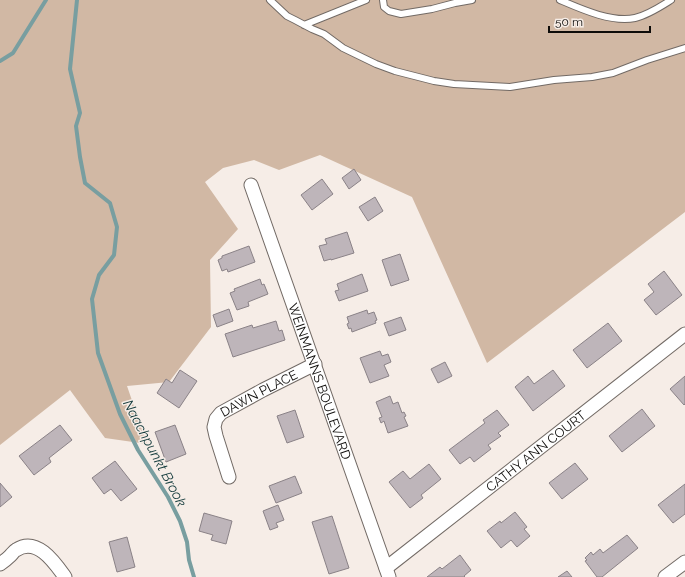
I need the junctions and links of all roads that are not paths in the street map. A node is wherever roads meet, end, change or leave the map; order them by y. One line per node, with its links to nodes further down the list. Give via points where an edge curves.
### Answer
1 (270, 0): 7 (lane, via 287,16)
2 (366, 0): 7 (lane)
3 (383, 0): 4 (lane, via 384,7 400,14)
4 (472, 0)
5 (560, 0): 6 (lane, via 602,15 624,19 644,15)
6 (671, 0)
7 (304, 25): 8 (lane, via 324,34 343,48 395,71 434,81 499,87 613,73)
8 (685, 48)
9 (251, 185): 11 (street, WEINMANNS BOULEVARD)
10 (685, 334): 15 (street, CATHY ANN COURT)
11 (315, 364): 12 (street, DAWN PLACE, via 221,413 216,419 216,436); 15 (street, WEINMANNS BOULEVARD)
12 (229, 477)
13 (685, 562): 17 (street)
14 (0, 564): 16 (street, via 16,550 32,547 50,557)
15 (388, 573)
16 (66, 577)
17 (665, 577)

